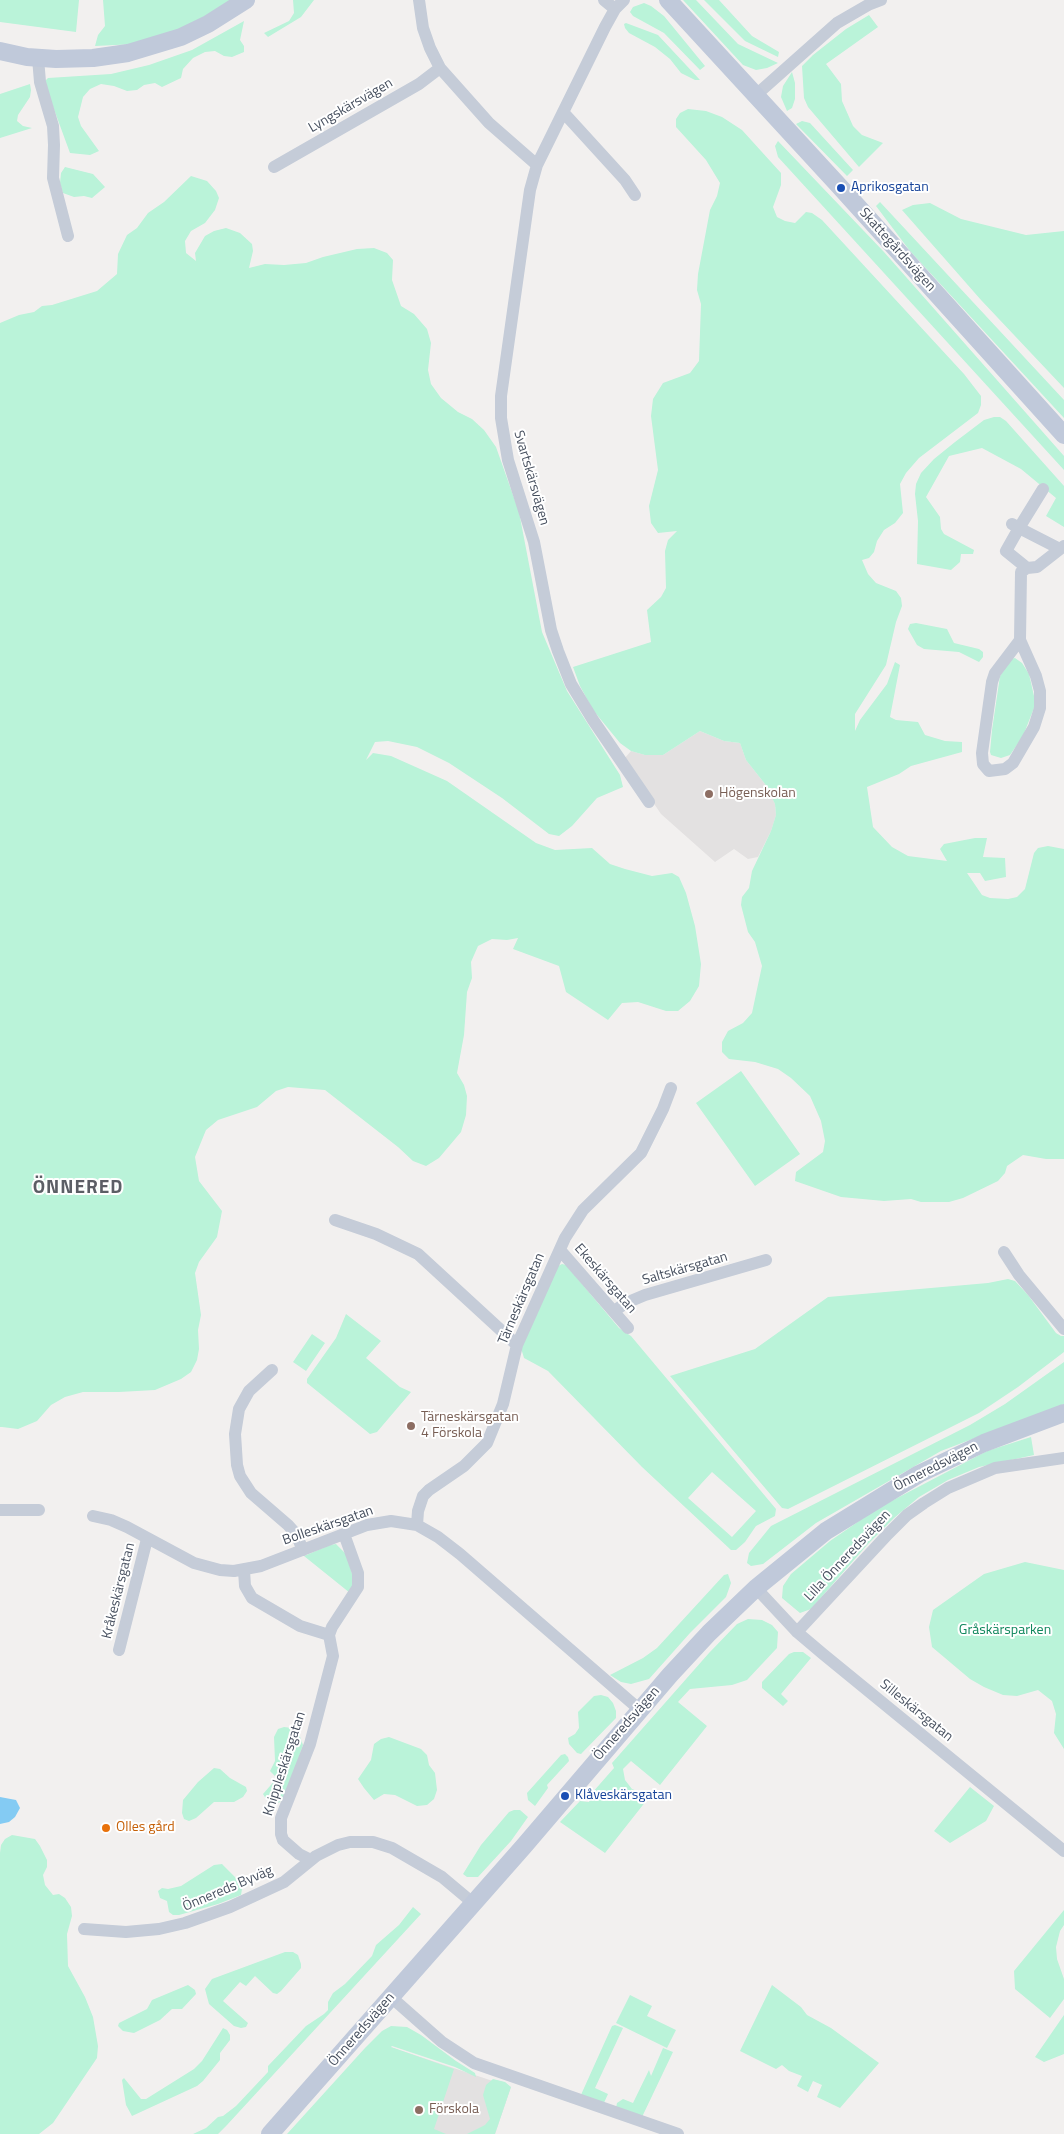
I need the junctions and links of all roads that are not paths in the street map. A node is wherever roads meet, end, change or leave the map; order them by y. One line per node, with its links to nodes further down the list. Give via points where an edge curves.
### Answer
1 (246, 0): 8 (street, via 208,24 151,47 103,57)
2 (419, 0): 9 (street, via 430,48)
3 (604, 0): 6 (street)
4 (668, 0): 10 (street, Skattegårdsvägen)
5 (881, 0): 10 (street, via 837,23)
6 (620, 4): 11 (street, Svartskärsvägen)
7 (0, 52): 8 (street)
8 (38, 58): 15 (street, via 40,82 53,126 53,178)
9 (440, 68): 12 (street, via 489,123); 13 (street, Lyngskärsvägen, via 419,84)
10 (756, 95): 16 (street, Skattegårdsvägen)
11 (563, 112): 12 (street, Svartskärsvägen); 14 (street)
12 (538, 165): 22 (street, Svartskärsvägen, via 530,190 500,396 503,435 534,542 552,630 571,684)
13 (274, 167)
14 (635, 195)
15 (68, 236)
16 (1064, 435)
17 (1043, 489): 18 (street)
18 (1016, 526): 19 (street); 20 (street, via 1006,551)
19 (1062, 548): 20 (street, via 1037,567)
20 (1027, 568): 21 (street, via 1020,575)
21 (1020, 640): 21 (street, via 992,682 982,753 983,764 989,771 1004,769 1013,763 1034,727 1040,708 1036,676)
22 (649, 802)
23 (671, 1088): 25 (street, Tärneskärsgatan, via 641,1153 583,1210)
24 (335, 1220): 31 (street, via 376,1234 418,1254)
25 (560, 1250): 28 (street, Ekeskärsgatan); 31 (street, Tärneskärsgatan)
26 (1004, 1252): 30 (street)
27 (766, 1260): 28 (street, Saltskärsgatan, via 645,1295)
28 (614, 1311): 29 (street, Ekeskärsgatan)
29 (628, 1328)
30 (1064, 1329)
31 (517, 1345): 38 (street, Tärneskärsgatan, via 503,1404 487,1443 464,1466 423,1496)
32 (272, 1370): 41 (street, via 249,1391 239,1409 235,1434 237,1465 251,1493 288,1525)
33 (1064, 1414): 43 (street, Önneredsvägen, via 984,1443 920,1474 826,1531)
34 (1064, 1458): 44 (street, Lilla Önneredsvägen, via 995,1468 948,1488 924,1503 888,1534)
35 (0, 1510): 36 (street)
36 (39, 1510)
37 (93, 1516): 40 (street, Bolleskärsgatan, via 111,1520)
38 (417, 1525): 39 (street, Bolleskärsgatan, via 380,1522); 47 (street, Bolleskärsgatan, via 460,1554)
39 (344, 1534): 41 (street, Bolleskärsgatan); 45 (street, via 358,1573 358,1587)
40 (148, 1538): 42 (street, Bolleskärsgatan, via 207,1567); 46 (street, Kråkeskärsgatan)
41 (303, 1550): 42 (street, Bolleskärsgatan)
42 (244, 1570): 45 (street, via 245,1586 252,1598 300,1626)
43 (756, 1588): 44 (street, Silleskärsgatan); 47 (street, Önneredsvägen, via 691,1651)
44 (797, 1632): 48 (street, Silleskärsgatan)
45 (329, 1635): 49 (street, Knippleskärsgatan, via 333,1656 310,1744 280,1818 283,1840)
46 (119, 1650)
47 (640, 1710): 50 (street, Önneredsvägen)
48 (1064, 1851)
49 (311, 1860): 50 (street, Önnereds Byväg, via 338,1845 373,1842 392,1848 431,1870); 51 (street, Önnereds Byväg, via 284,1882 185,1923 126,1932)
50 (473, 1903): 52 (street, Önneredsvägen)
51 (84, 1929)
52 (391, 1997): 53 (street, Önneredsvägen); 54 (street, via 442,2042 474,2063)
53 (270, 2134)
54 (678, 2134)

